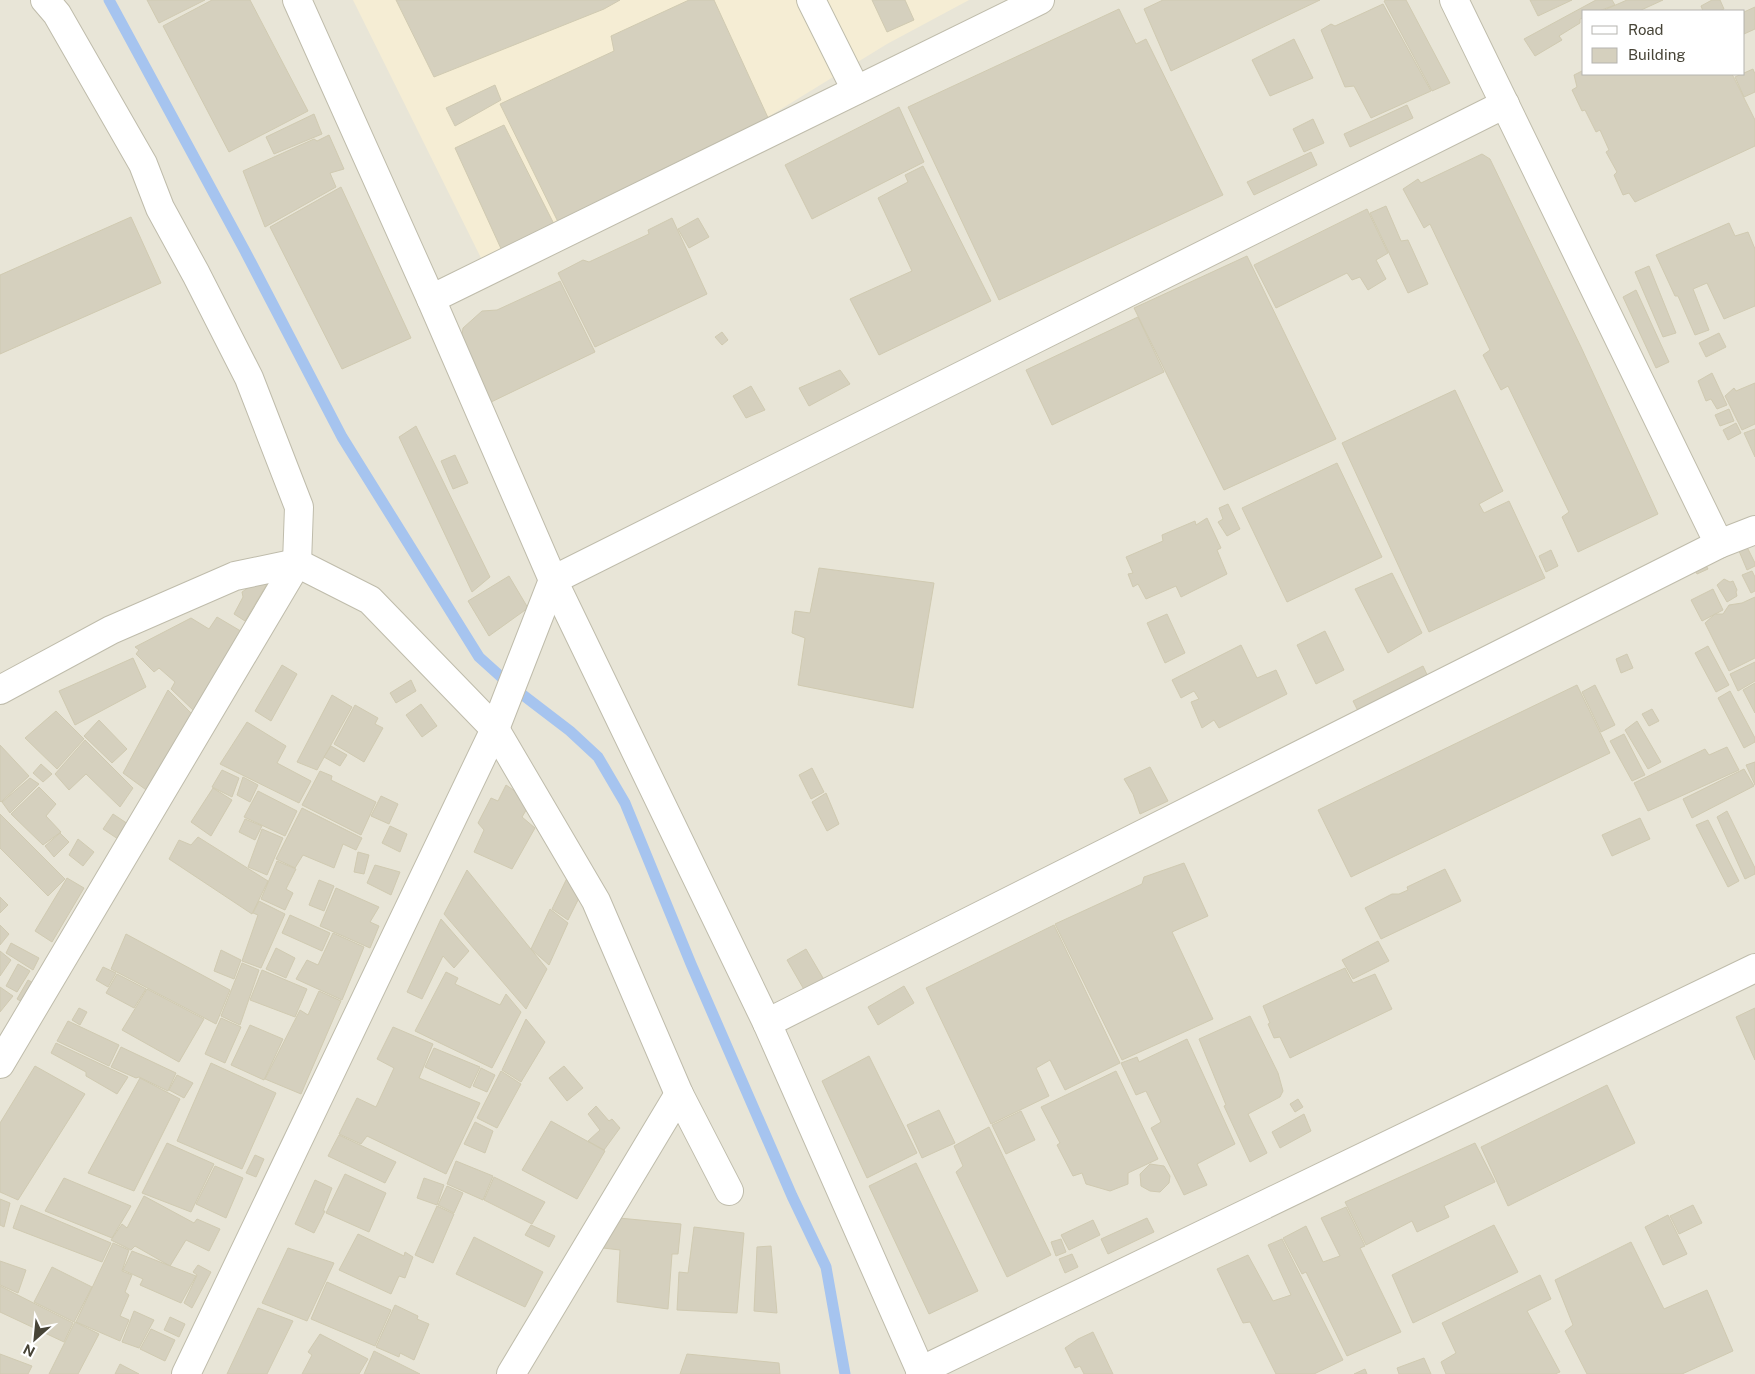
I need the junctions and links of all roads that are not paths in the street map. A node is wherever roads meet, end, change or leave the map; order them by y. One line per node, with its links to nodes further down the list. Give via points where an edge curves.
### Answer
1 (45, 0): 11 (street, via 57,14 143,164 160,208 249,378 299,507)
2 (298, 0): 8 (street)
3 (811, 0): 6 (street)
4 (1040, 0): 6 (street)
5 (1454, 0): 7 (street)
6 (856, 90): 8 (street)
7 (1505, 104): 10 (street); 12 (street)
8 (431, 299): 12 (street)
9 (1755, 530): 10 (street)
10 (1719, 544): 16 (street)
11 (297, 563): 13 (street, via 235,576 111,630); 14 (street, via 370,600); 17 (street)
12 (548, 592): 14 (street); 16 (street)
13 (0, 690)
14 (495, 729): 18 (street, via 596,901); 21 (street)
15 (1755, 968): 20 (street)
16 (767, 1023): 20 (street)
17 (0, 1064)
18 (679, 1094): 19 (street); 22 (street)
19 (729, 1191)
20 (921, 1373)
21 (186, 1374)
22 (512, 1374)

